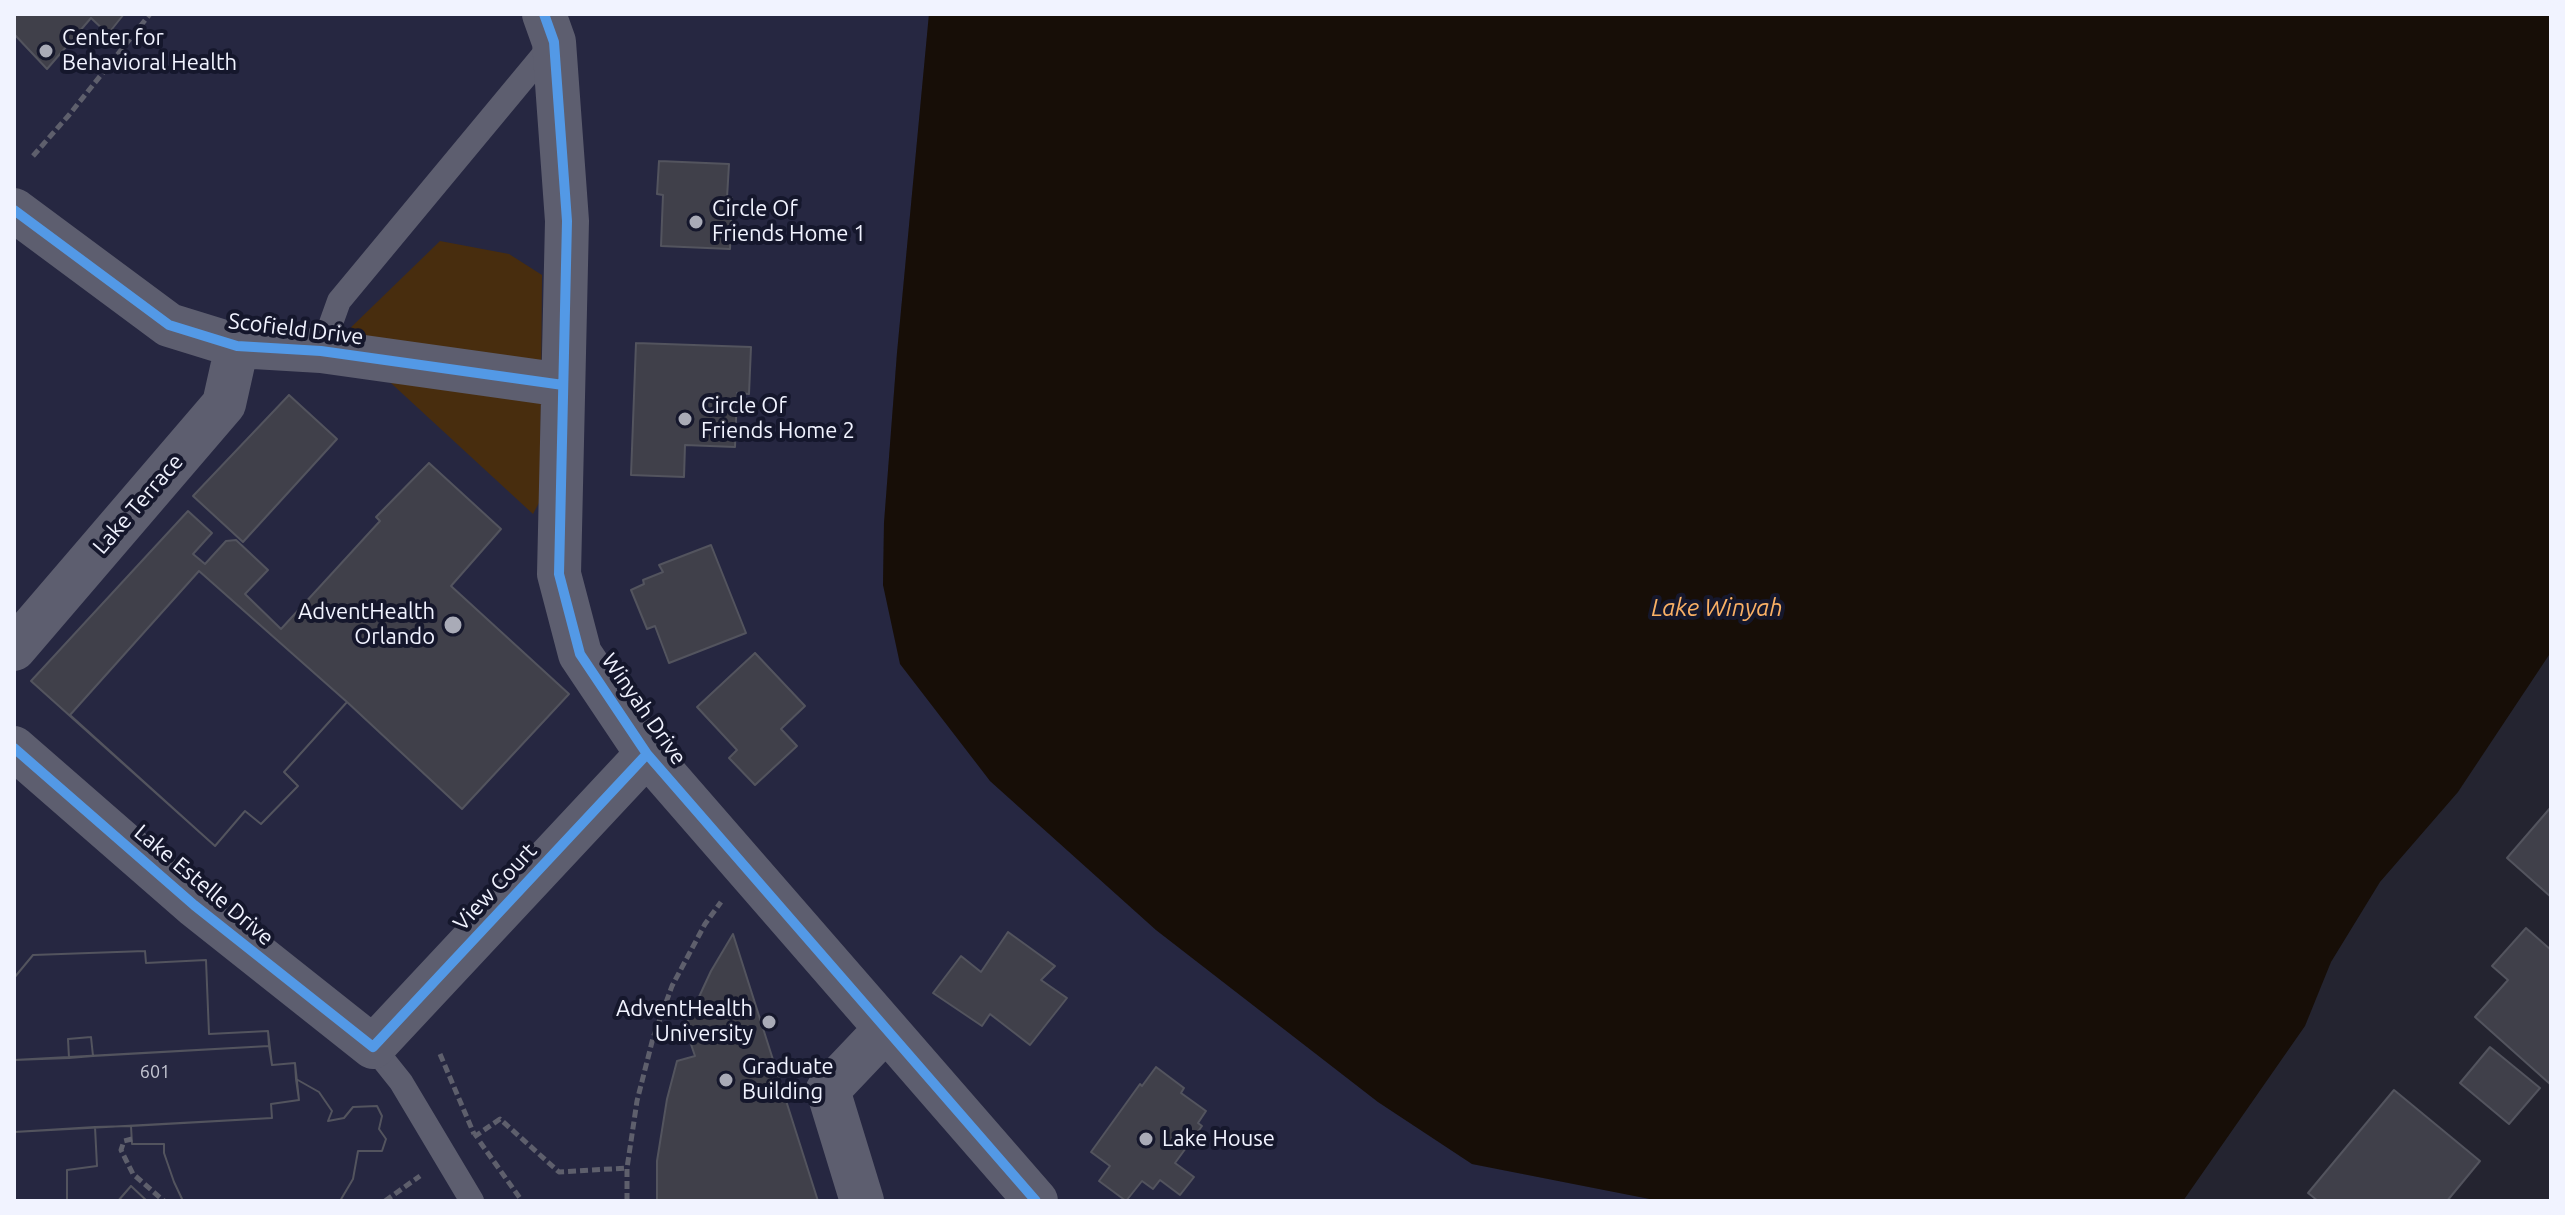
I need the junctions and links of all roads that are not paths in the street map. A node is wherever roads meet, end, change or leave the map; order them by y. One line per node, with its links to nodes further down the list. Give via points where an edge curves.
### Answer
1 (549, 28): 4 (lane, via 339,301); 5 (street, Winyah Drive, via 567,221)
2 (14, 210): 3 (street, Scofield Drive, via 169,325)
3 (237, 346): 4 (street, Scofield Drive); 6 (street, Lake Terrace, via 224,404)
4 (321, 351): 5 (street, Scofield Drive)
5 (563, 385): 8 (street, Winyah Drive, via 559,574 580,654)
6 (14, 649)
7 (14, 748): 10 (street, Lake Estelle Drive, via 194,905)
8 (647, 754): 9 (street, Winyah Drive); 10 (street, View Court)
9 (885, 1030): 12 (street, via 828,1090); 13 (street, Winyah Drive)
10 (373, 1047): 11 (lane, via 401,1082)
11 (472, 1201)
12 (862, 1201)
13 (1036, 1201)

